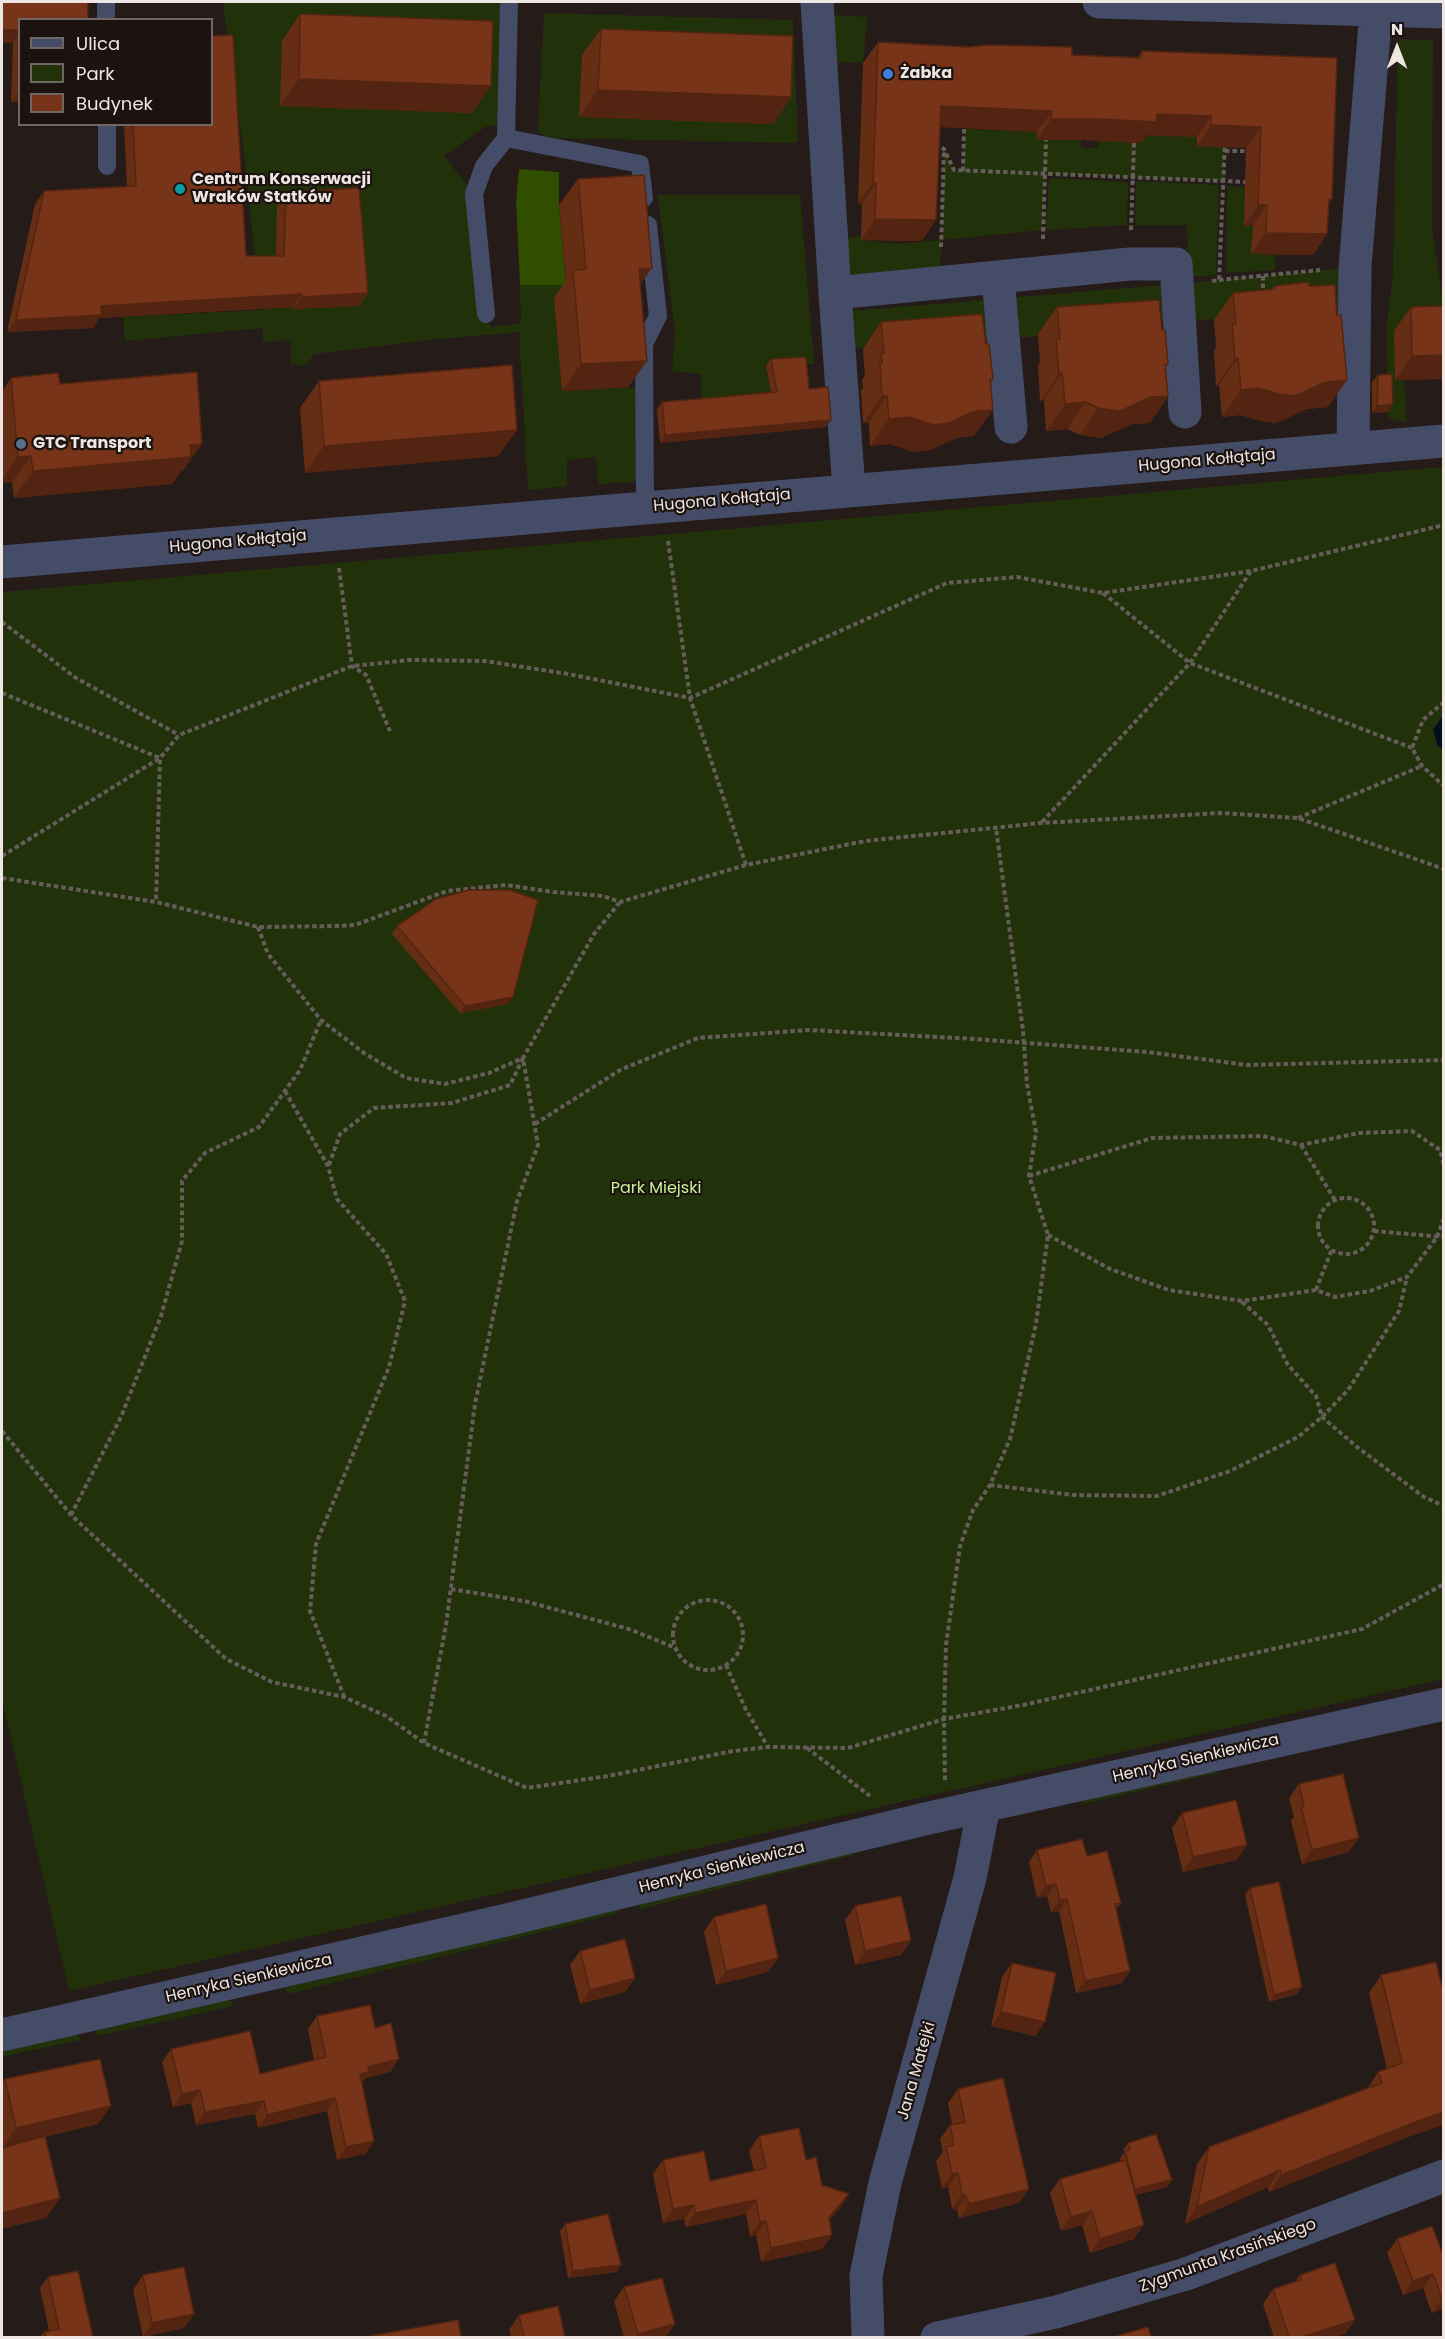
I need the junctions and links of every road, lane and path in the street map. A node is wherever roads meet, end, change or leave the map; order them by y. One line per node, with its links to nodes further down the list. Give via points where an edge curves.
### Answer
1 (106, 2): 7 (lane)
2 (509, 2): 11 (lane)
3 (817, 2): 31 (street)
4 (1099, 2): 5 (street)
5 (1376, 11): 6 (street); 26 (street)
6 (1443, 12)
7 (106, 18)
8 (107, 126): 17 (lane)
9 (964, 129): 18 (path)
10 (929, 137): 15 (path)
11 (506, 138): 33 (lane, via 484,165 474,194); 39 (lane, via 640,164 658,315 644,344)
12 (1046, 140): 21 (path)
13 (1134, 142): 22 (path)
14 (1253, 147): 16 (path, via 1248,151)
15 (944, 149): 18 (path, via 954,170); 20 (path)
16 (1225, 151)
17 (107, 165)
18 (963, 171): 21 (path)
19 (934, 174): 20 (path)
20 (943, 174): 30 (path)
21 (1045, 174): 22 (path); 25 (path)
22 (1133, 177): 23 (path); 24 (path)
23 (1254, 182)
24 (1131, 230)
25 (1043, 235)
26 (1356, 267): 27 (path); 37 (street)
27 (1263, 276): 29 (path); 32 (path)
28 (998, 277): 30 (street); 34 (street, via 1130,264 1176,264); 35 (street)
29 (1219, 280)
30 (940, 282): 31 (street)
31 (835, 292): 38 (street)
32 (1264, 303)
33 (486, 314)
34 (1185, 412)
35 (1011, 427)
36 (1443, 441): 37 (street, Hugona Kołłątaja)
37 (1353, 448): 38 (street, Hugona Kołłątaja)
38 (849, 490): 39 (street, Hugona Kołłątaja)
39 (645, 507): 42 (street, Hugona Kołłątaja)
40 (1443, 525): 44 (path)
41 (668, 537): 50 (path)
42 (2, 562)
43 (338, 563): 48 (path)
44 (1251, 571): 45 (path); 47 (path)
45 (1103, 593): 47 (path); 50 (path, via 1017,577 946,584)
46 (2, 622): 53 (path, via 76,678)
47 (1190, 663): 54 (path); 59 (path)
48 (352, 666): 50 (path, via 410,660 485,662); 52 (path, via 366,675); 53 (path)
49 (2, 693): 55 (path)
50 (690, 698): 62 (path)
51 (1443, 702): 54 (path, via 1423,720)
52 (390, 731)
53 (179, 735): 55 (path)
54 (1412, 748): 56 (path)
55 (160, 758): 61 (path); 65 (path)
56 (1422, 766): 57 (path); 58 (path)
57 (1443, 786)
58 (1298, 818): 59 (path, via 1220,813); 63 (path)
59 (1041, 823): 60 (path)
60 (996, 828): 62 (path, via 865,841); 69 (path)
61 (2, 856)
62 (746, 865): 66 (path)
63 (1443, 869)
64 (2, 878): 65 (path)
65 (156, 902): 67 (path)
66 (620, 902): 67 (path, via 603,896 506,885 447,891 355,925); 70 (path, via 594,934)
67 (258, 927): 68 (path, via 268,954)
68 (321, 1020): 70 (path, via 364,1053 406,1078 445,1084 489,1073); 72 (path, via 300,1070)
69 (1024, 1042): 71 (path, via 1247,1065); 73 (path, via 809,1030 698,1038 620,1070); 77 (path, via 1036,1132)
70 (523, 1058): 73 (path); 75 (path, via 510,1085 452,1103 374,1108 340,1134)
71 (1443, 1060)
72 (285, 1091): 75 (path); 92 (path, via 259,1126 205,1153 182,1181 182,1241 161,1316 121,1417)
73 (535, 1124): 94 (path, via 538,1145 517,1201 475,1404)
74 (1301, 1145): 76 (path, via 1359,1133 1412,1131 1440,1150); 77 (path, via 1263,1136 1152,1138); 78 (path)
75 (328, 1166): 97 (path, via 337,1199 386,1254 405,1301 389,1367 316,1545 310,1611)
76 (1443, 1166)
77 (1029, 1176): 81 (path)
78 (1335, 1200): 80 (path, via 1347,1198 1368,1208 1374,1218); 84 (path, via 1318,1221 1320,1235)
79 (1443, 1218): 82 (path)
80 (1374, 1231): 82 (path); 84 (path, via 1362,1250 1340,1254)
81 (1048, 1235): 87 (path, via 1110,1269 1169,1290); 90 (path, via 1036,1324 1010,1439)
82 (1437, 1237): 83 (path); 85 (path)
83 (1443, 1237)
84 (1332, 1249): 86 (path)
85 (1407, 1276): 86 (path, via 1370,1291 1335,1297); 88 (path, via 1399,1311 1348,1390)
86 (1316, 1290): 87 (path)
87 (1242, 1301): 88 (path, via 1268,1325 1288,1365 1316,1396)
88 (1322, 1418): 90 (path, via 1298,1437 1230,1471 1157,1496 1073,1496); 91 (path, via 1425,1497)
89 (2, 1431): 92 (path)
90 (990, 1485): 99 (path, via 972,1510 960,1546 946,1645)
91 (1443, 1506)
92 (71, 1515): 97 (path, via 226,1659 272,1682)
93 (1443, 1584): 99 (path, via 1362,1629)
94 (451, 1589): 95 (path, via 534,1604 629,1629); 100 (path)
95 (676, 1648): 96 (path, via 691,1665 703,1669); 96 (path, via 675,1624 680,1613 699,1601 722,1602 738,1616 744,1638 735,1658)
96 (726, 1665): 101 (path)
97 (344, 1697): 100 (path, via 386,1716)
98 (1443, 1704): 105 (street, Henryka Sienkiewicza)
99 (944, 1719): 102 (path, via 848,1748); 103 (path)
100 (424, 1743): 101 (path, via 527,1788)
101 (768, 1747): 102 (path)
102 (806, 1747): 104 (path)
103 (945, 1782)
104 (874, 1799)
105 (984, 1806): 106 (street, Henryka Sienkiewicza, via 502,1921); 108 (street, Jana Matejki, via 967,1889 885,2182 866,2276)
106 (3, 2028)
107 (1443, 2176): 109 (street, Zygmunta Krasińskiego, via 1186,2274 1056,2312)
108 (868, 2337)
109 (937, 2337)

